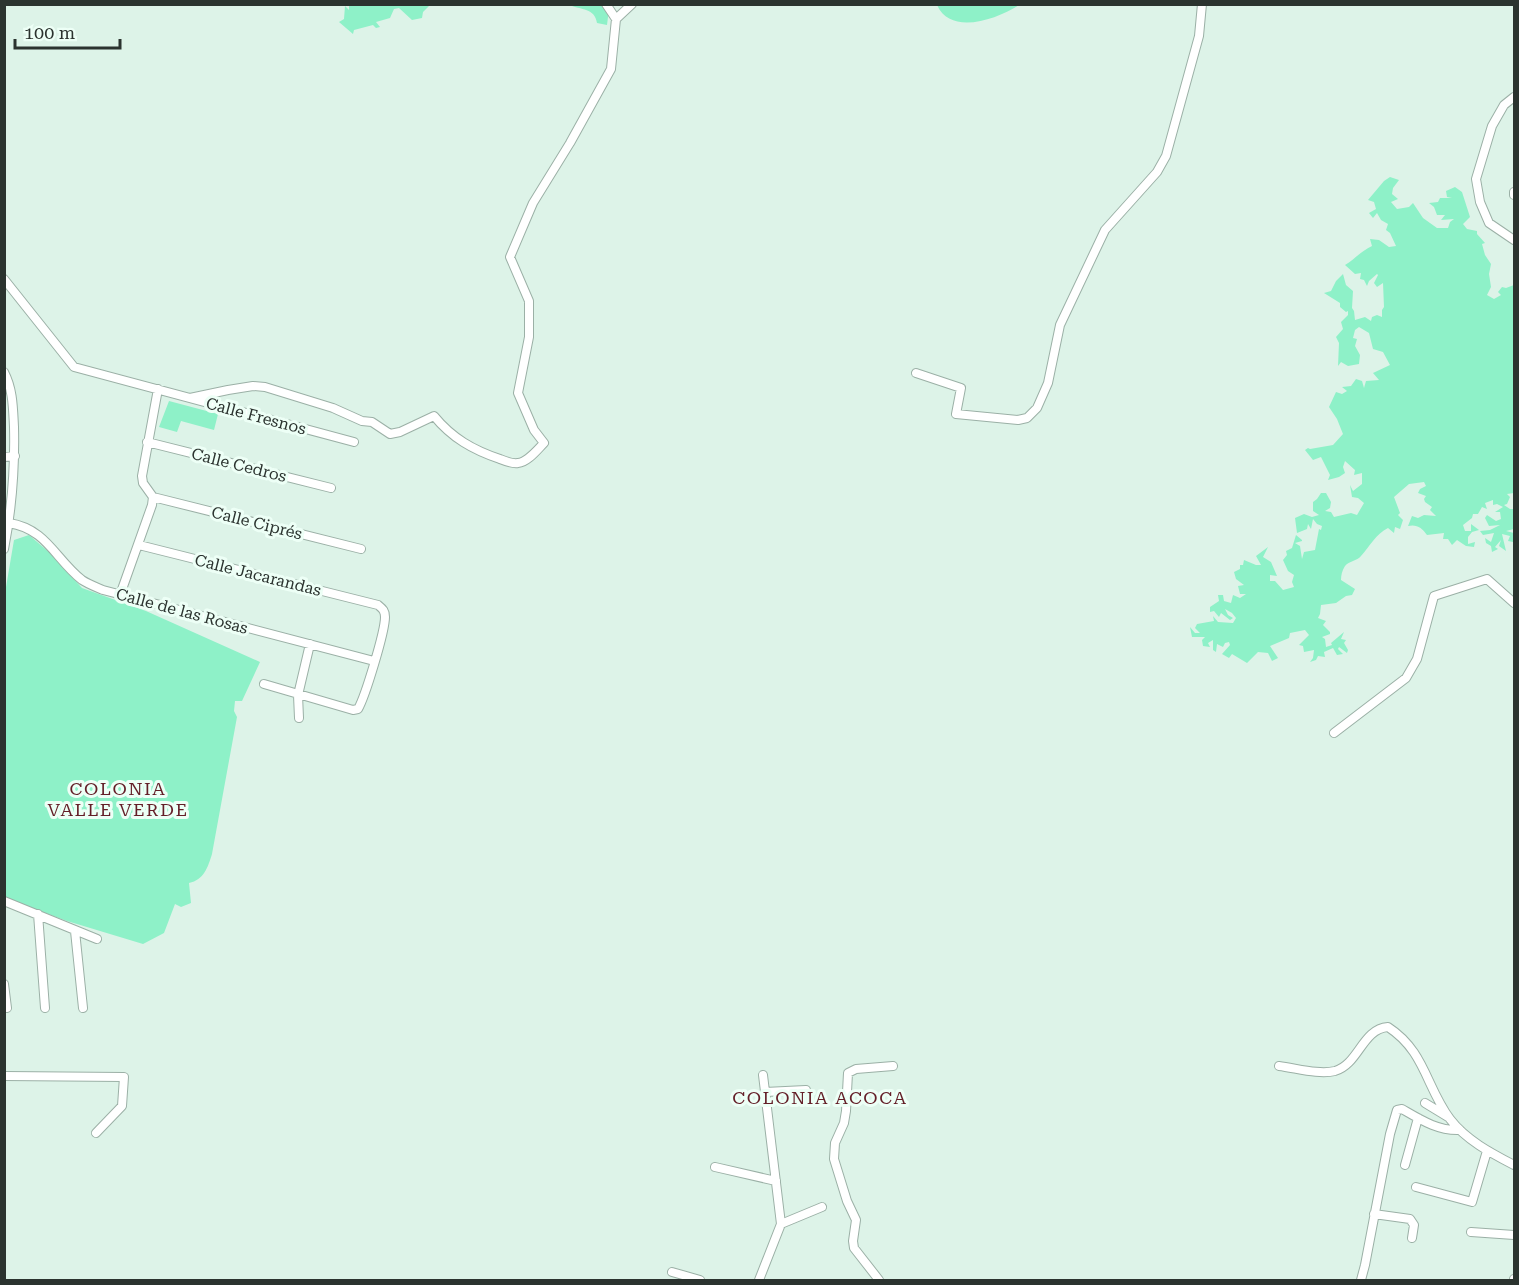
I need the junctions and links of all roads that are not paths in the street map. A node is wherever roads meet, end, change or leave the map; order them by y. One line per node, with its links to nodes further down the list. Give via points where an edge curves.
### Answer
1 (606, 4): 4 (street)
2 (632, 4): 4 (street)
3 (1202, 4): 9 (street, via 1199,36 1166,156 1157,172 1105,230 1060,326 1037,408 1027,418 1018,420 956,414 961,388)
4 (616, 19): 11 (street, via 611,69 533,203 510,257 529,302 529,337 518,393 544,443 525,461 511,463 468,446 434,416 390,434 372,422 265,387)
5 (1515, 97): 6 (street, via 1504,105 1492,126 1476,179 1489,223)
6 (1515, 240)
7 (4, 279): 10 (street, Calle Fresnos, via 74,367)
8 (4, 372): 14 (street, via 13,399)
9 (916, 374)
10 (158, 389): 11 (street, Calle Fresnos); 12 (street)
11 (190, 398): 13 (street, Calle Fresnos)
12 (147, 442): 16 (street, Calle Cedros); 17 (street, via 142,483)
13 (354, 442)
14 (15, 456): 15 (street); 18 (street)
15 (4, 457)
16 (331, 488)
17 (153, 497): 19 (street); 21 (street, Calle Ciprés)
18 (9, 523): 20 (street); 22 (street, Calle de las Rosas, via 39,536 82,580)
19 (139, 545): 22 (street); 25 (street, Calle Jacarandas, via 378,605 385,618)
20 (4, 549)
21 (361, 549)
22 (120, 595): 24 (street, Calle de las Rosas)
23 (1515, 603): 29 (street, via 1487,579 1434,596 1418,659 1406,678)
24 (310, 644): 25 (street, Calle de las Rosas); 27 (street)
25 (374, 661): 27 (street, via 360,707 353,710)
26 (264, 684): 27 (street)
27 (298, 695): 28 (street)
28 (299, 718)
29 (1334, 733)
30 (4, 901): 31 (street)
31 (38, 914): 32 (street); 36 (street)
32 (75, 931): 33 (street); 37 (street)
33 (97, 939)
34 (4, 984): 35 (street)
35 (7, 1008)
36 (45, 1008)
37 (83, 1008)
38 (893, 1066): 64 (street, via 848,1073 846,1111 834,1150 846,1201 856,1220 854,1248)
39 (1279, 1066): 46 (street, via 1336,1071 1355,1056 1375,1030 1388,1027 1415,1051)
40 (764, 1075): 43 (street)
41 (4, 1076): 48 (street, via 124,1077 122,1106)
42 (806, 1089): 43 (street)
43 (765, 1092): 53 (street)
44 (1425, 1103): 46 (street)
45 (1418, 1118): 47 (street, via 1448,1130); 50 (street); 56 (street, via 1402,1109 1395,1113)
46 (1449, 1118): 47 (street)
47 (1460, 1130): 49 (street)
48 (96, 1133)
49 (1487, 1151): 51 (street); 54 (street, via 1472,1202)
50 (1405, 1164)
51 (1515, 1165)
52 (715, 1167): 53 (street)
53 (776, 1181): 57 (street)
54 (1416, 1187)
55 (822, 1207): 57 (street)
56 (1374, 1214): 60 (street, via 1410,1219 1414,1225); 65 (street)
57 (781, 1224): 63 (street)
58 (1471, 1232): 59 (street)
59 (1515, 1235)
60 (1412, 1238)
61 (672, 1272): 62 (street)
62 (700, 1281)
63 (759, 1281)
64 (879, 1281)
65 (1360, 1281)

